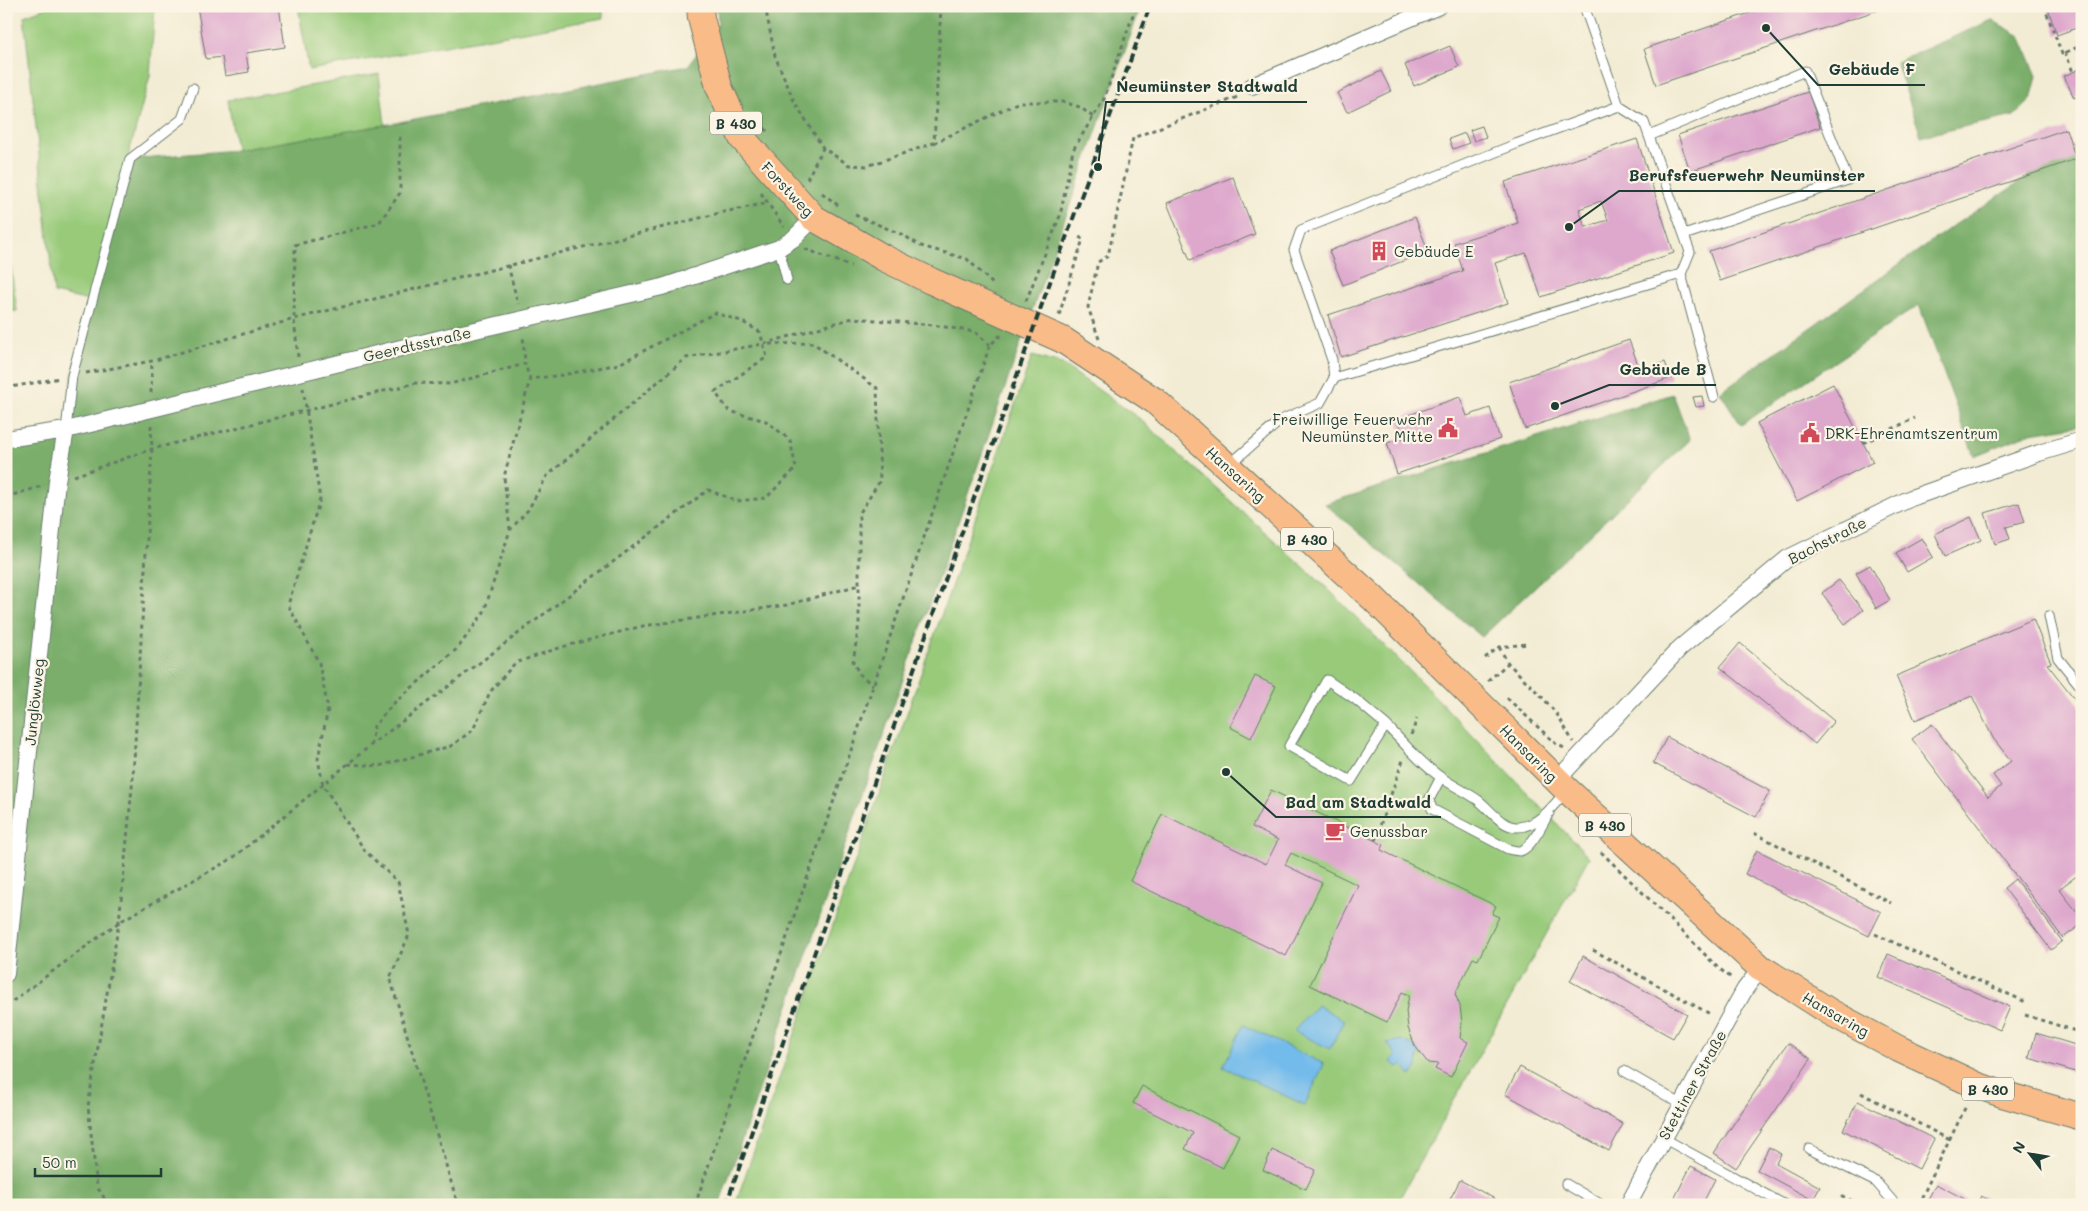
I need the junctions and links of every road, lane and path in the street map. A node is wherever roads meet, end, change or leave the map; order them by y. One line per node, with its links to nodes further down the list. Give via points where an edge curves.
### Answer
1 (700, 6): 22 (main road, Forstweg / B 430, via 719,88 742,138)
2 (765, 6): 20 (path, via 775,56 794,101)
3 (941, 6): 19 (path)
4 (1136, 6): 16 (path, via 1104,100)
5 (1439, 6): 13 (street)
6 (1584, 6): 15 (lane)
7 (2044, 6): 10 (path, via 2062,54)
8 (2082, 45): 9 (path)
9 (2077, 47): 10 (path); 11 (path)
10 (2065, 52): 12 (path)
11 (2082, 60)
12 (2073, 72)
13 (1252, 86): 39 (path, via 1245,94 1133,138 1108,256 1098,262 1088,307)
14 (193, 88): 43 (lane, via 182,119 130,159)
15 (1619, 106): 18 (lane, via 1644,122); 44 (lane, via 1301,230 1294,250 1332,360)
16 (1094, 117): 19 (path, via 1080,107 1063,102 1020,102); 36 (path, via 1073,150 1060,216)
17 (400, 135): 33 (path, via 400,194 379,223 296,245)
18 (1649, 136): 25 (lane); 25 (lane, via 1805,71 1848,180)
19 (934, 143): 20 (path, via 866,166 849,165)
20 (823, 148): 22 (path, via 806,180)
21 (758, 188): 23 (path)
22 (789, 190): 23 (path); 24 (main road, Forstweg / B 430)
23 (767, 204): 27 (path); 29 (path)
24 (814, 218): 27 (street, Geerdtsstraße); 36 (main road, Forstweg / B 430)
25 (1684, 235): 31 (lane, via 1690,252)
26 (1077, 236): 34 (path, via 1084,239)
27 (794, 239): 28 (street, Geerdtsstraße); 30 (path, via 804,248)
28 (779, 248): 32 (lane); 35 (street, Geerdtsstraße, via 662,287)
29 (508, 266): 33 (path); 35 (path)
30 (856, 268)
31 (1682, 274): 44 (lane); 47 (lane)
32 (787, 280)
33 (294, 319): 40 (path); 42 (path)
34 (1058, 319)
35 (522, 320): 41 (path); 42 (street, Geerdtsstraße)
36 (1008, 324): 38 (path, via 1005,332); 56 (main road, Hansaring / B 430, via 1063,340 1155,401)
37 (763, 344): 38 (path, via 852,318 975,332); 45 (path, via 760,332 742,321 715,314 619,364); 59 (path, via 686,358 547,476 528,510); 60 (path, via 813,343 877,388 880,481 860,514); 71 (path, via 767,357 715,392 729,411 766,421 790,440 796,468 766,498 737,501 708,490)
38 (990, 345): 67 (path)
39 (1102, 345)
40 (152, 361): 43 (path); 48 (path)
41 (525, 364): 45 (path); 49 (path, via 450,384 416,383)
42 (300, 372): 48 (street, Geerdtsstraße); 49 (path)
43 (72, 376): 46 (path); 51 (lane)
44 (1334, 378): 56 (lane, via 1320,403 1281,420)
45 (530, 379): 59 (path, via 504,477)
46 (6, 388)
47 (1714, 397)
48 (151, 409): 51 (street, Geerdtsstraße); 55 (path)
49 (307, 412): 55 (path); 76 (path, via 320,499 288,605 319,663 328,709 318,759)
50 (1916, 418): 54 (path)
51 (66, 430): 52 (street, Geerdtsstraße); 57 (street, Junglöwweg)
52 (6, 439)
53 (2082, 440): 73 (street, Bachstraße, via 1911,498 1788,558 1680,648)
54 (1863, 443)
55 (152, 449): 57 (path); 82 (path, via 133,777)
56 (1228, 467): 77 (main road, Hansaring / B 430, via 1372,598)
57 (57, 482): 58 (path); 86 (street, Junglöwweg)
58 (6, 497)
59 (510, 530): 71 (path, via 484,612 458,648 394,703 374,726)
60 (859, 585): 67 (path, via 859,624 853,662 860,675); 74 (path, via 787,604 643,626 515,663 490,692 473,730 451,746 379,766)
61 (2050, 616): 68 (lane, via 2058,658)
62 (1528, 644): 63 (path)
63 (1499, 647): 64 (path); 65 (path)
64 (1484, 658)
65 (1508, 663): 66 (path); 73 (path, via 1559,717)
66 (1488, 680)
67 (873, 685): 104 (path)
68 (2082, 688)
69 (1417, 719): 72 (path)
70 (1386, 725): 70 (lane, via 1351,782 1289,746 1327,680); 72 (lane)
71 (371, 746): 74 (path)
72 (1408, 747): 75 (lane); 79 (path)
73 (1580, 756): 77 (street, Bachstraße)
74 (348, 764): 76 (path)
75 (1441, 777): 77 (lane, via 1478,800 1503,822 1515,827 1533,823); 77 (lane, via 1429,800 1432,809 1520,851 1530,844)
76 (322, 784): 82 (path, via 233,858); 103 (path, via 365,851 398,882 409,935 390,978)
77 (1559, 792): 85 (main road, Hansaring / B 430)
78 (1754, 833): 81 (path)
79 (1375, 840)
80 (1600, 851): 87 (path, via 1717,966)
81 (1891, 903)
82 (120, 922): 89 (path); 102 (path, via 88,1106 97,1187)
83 (1875, 934): 88 (path)
84 (1593, 950): 91 (path)
85 (1761, 968): 87 (street, Stettiner Straße); 94 (main road, Hansaring / B 430, via 1830,1012)
86 (6, 974)
87 (1745, 989): 91 (street, Stettiner Straße)
88 (2028, 1003)
89 (6, 1006)
90 (2025, 1015): 92 (path)
91 (1726, 1023): 96 (street, Stettiner Straße)
92 (2082, 1033)
93 (1624, 1071): 96 (lane)
94 (1976, 1085): 97 (main road, Hansaring / B 430); 99 (path)
95 (1861, 1094): 99 (path)
96 (1681, 1104): 98 (street, Stettiner Straße)
97 (2082, 1117)
98 (1663, 1138): 106 (street, Stettiner Straße); 107 (lane)
99 (1950, 1140): 111 (path)
100 (1809, 1149): 110 (lane, via 1876,1182)
101 (1566, 1184): 105 (lane)
102 (109, 1205)
103 (458, 1205)
104 (695, 1205)
105 (1602, 1205)
106 (1628, 1205)
107 (1785, 1205)
108 (1838, 1205): 109 (path, via 1842,1197)
109 (1864, 1205)
110 (1896, 1205)
111 (1918, 1205)

